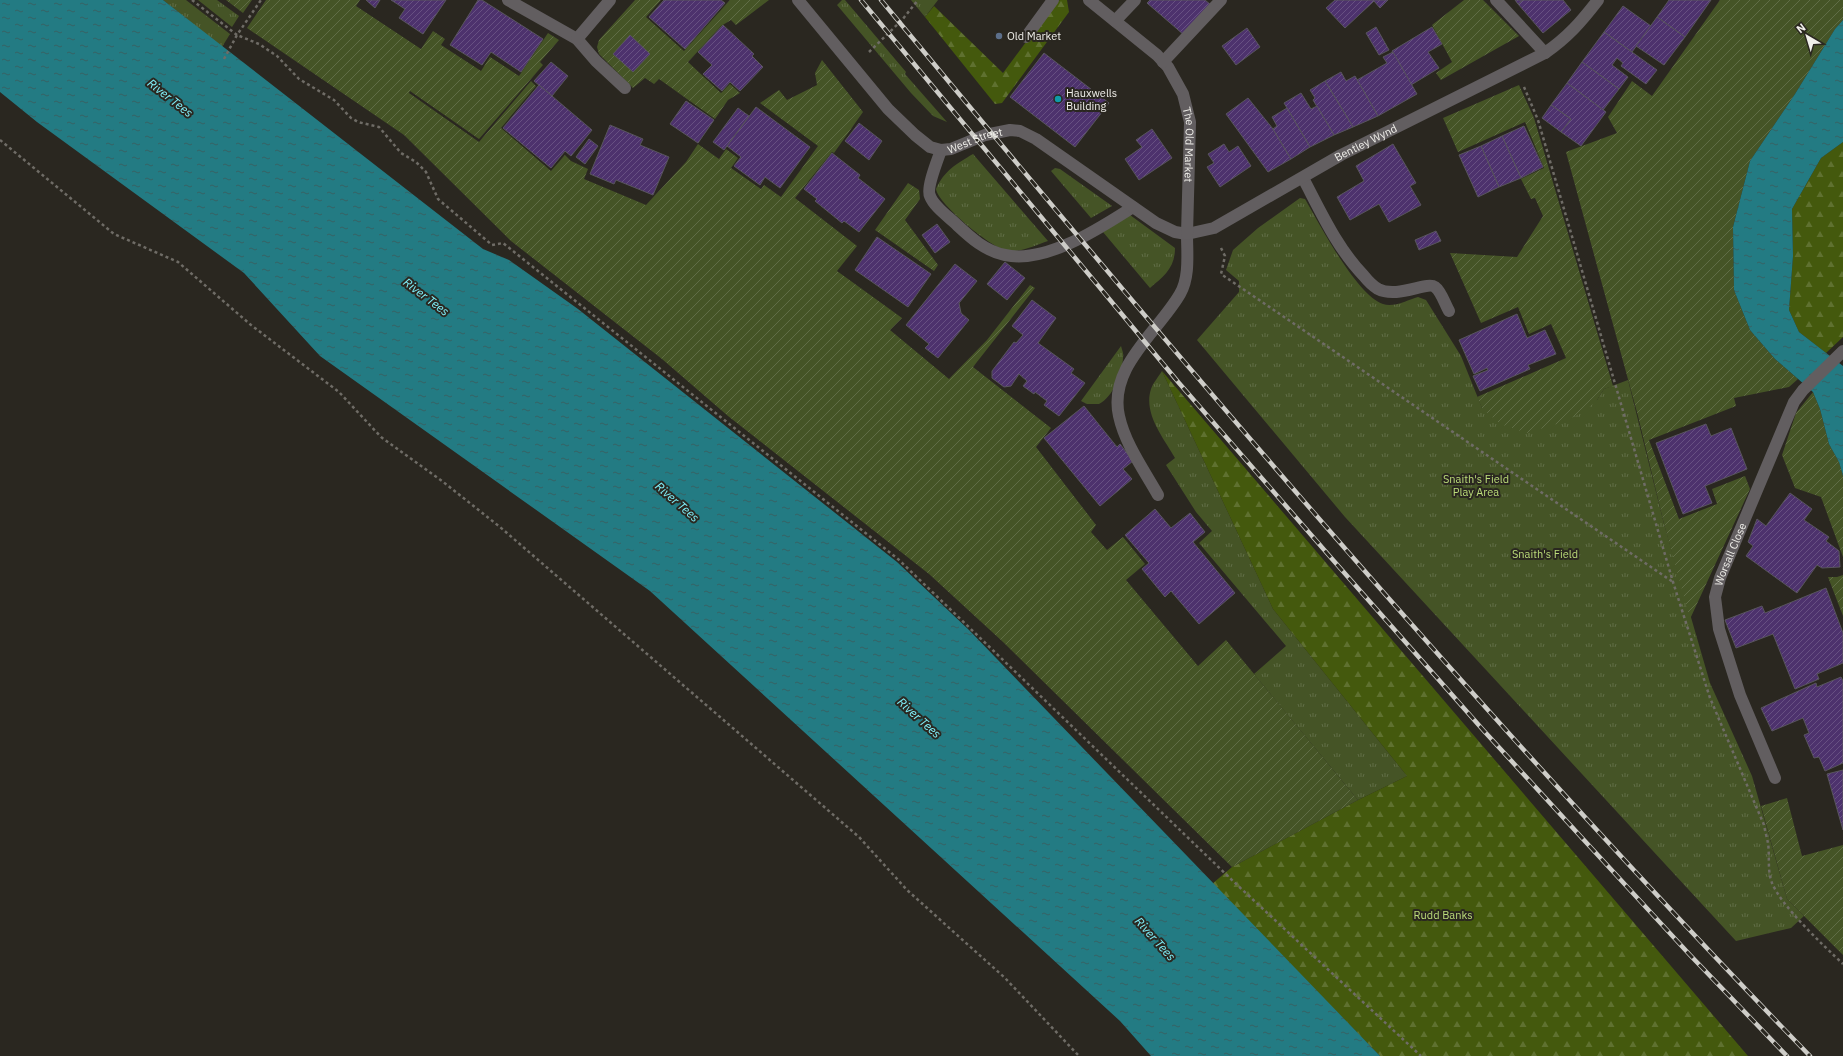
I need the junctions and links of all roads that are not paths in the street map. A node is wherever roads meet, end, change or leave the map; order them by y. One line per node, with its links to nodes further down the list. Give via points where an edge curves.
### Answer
1 (508, 0): 12 (street)
2 (610, 0): 12 (street)
3 (798, 0): 16 (street, West Street, via 888,109 930,147)
4 (1053, 0): 11 (street)
5 (1088, 0): 10 (street, The Old Market)
6 (1135, 0): 10 (street)
7 (1221, 0): 14 (street)
8 (1496, 0): 13 (street)
9 (1598, 0): 13 (street, Bentley Wynd, via 1578,26 1563,41)
10 (1115, 21): 14 (street, The Old Market)
11 (1026, 37)
12 (577, 39): 15 (street)
13 (1545, 53): 17 (street, Bentley Wynd, via 1341,155)
14 (1163, 62): 19 (street, The Old Market, via 1183,94 1190,122)
15 (625, 88)
16 (941, 150): 18 (street, West Street, via 951,149 997,131 1020,131); 18 (street, via 930,184 930,196 973,240 1005,255 1026,256 1052,250 1095,230)
17 (1303, 178): 19 (street, Bentley Wynd, via 1214,228); 20 (street, via 1344,252 1368,281 1378,289 1393,292 1429,285 1435,287)
18 (1133, 207): 19 (street, West Street, via 1156,223 1175,232)
19 (1187, 234): 22 (street, The Old Market, via 1185,281 1180,294 1134,356 1122,378 1117,400 1123,429 1136,458)
20 (1449, 311)
21 (1841, 353): 23 (street, Worsall Close, via 1803,390 1786,417 1720,578 1715,597 1719,629 1740,695)
22 (1158, 495)
23 (1775, 778)

